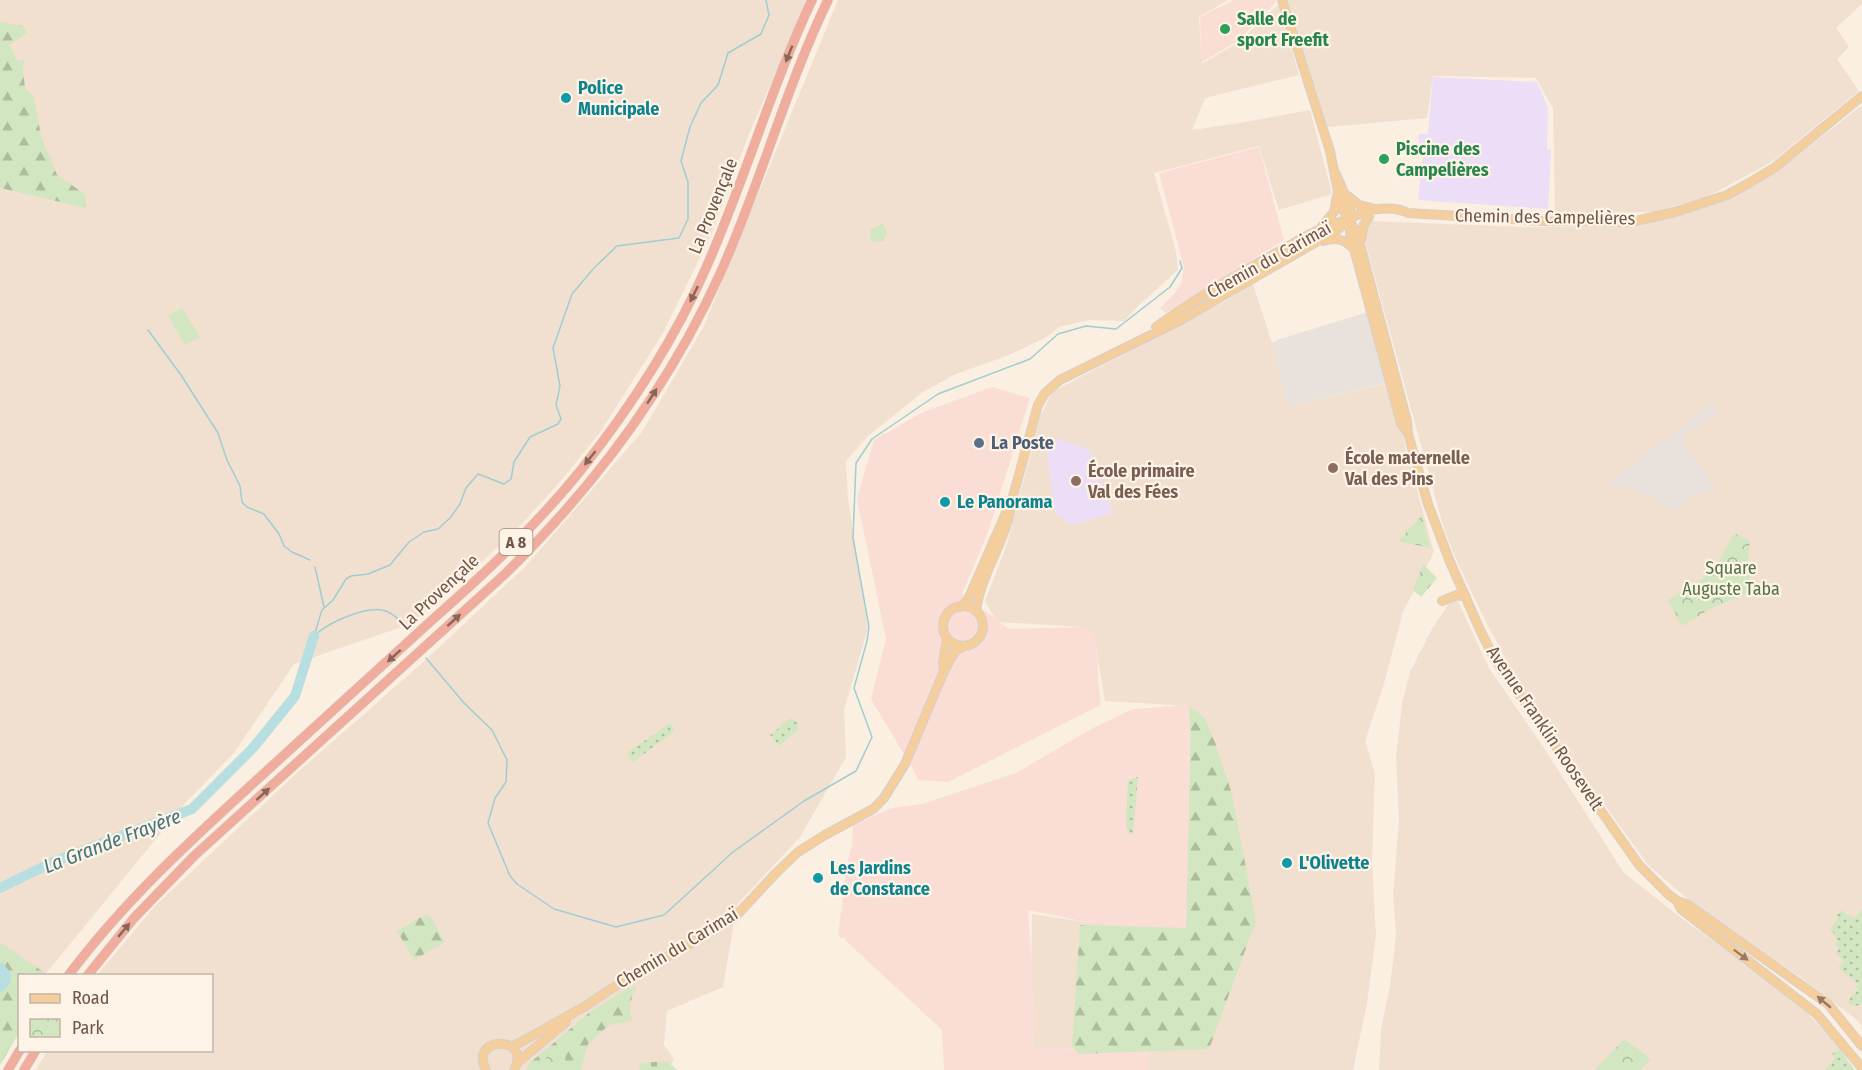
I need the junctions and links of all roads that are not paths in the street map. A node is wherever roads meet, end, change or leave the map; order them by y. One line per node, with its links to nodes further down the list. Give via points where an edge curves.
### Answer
1 (812, 0): 23 (highway, La Provençale / A 8, one-way to 23, via 705,270 656,363 602,443 560,496 502,556 174,856 119,913)
2 (828, 0): 24 (highway, La Provençale / A 8, one-way to 2, via 134,918 194,856 520,558 608,460 660,385 719,276)
3 (1282, 0): 5 (main road, Avenue Franklin Roosevelt)
4 (1862, 96): 7 (main road, Chemin des Campelières, via 1774,168 1727,195 1675,212 1631,222)
5 (1342, 193): 6 (main road, via 1359,205); 9 (main road, Avenue Franklin Roosevelt, via 1341,207); 10 (main road, via 1334,212)
6 (1382, 209): 7 (main road, Chemin des Campelières); 9 (main road, Chemin des Campelières)
7 (1408, 213): 8 (main road, Chemin des Campelières)
8 (1369, 216): 9 (main road, Chemin des Campelières); 12 (main road)
9 (1349, 220): 10 (main road, Chemin du Carimaï); 11 (main road, Chemin du Carimaï); 12 (main road, Avenue Franklin Roosevelt, via 1350,234)
10 (1314, 232): 13 (main road, Chemin du Carimaï, via 1172,315)
11 (1311, 244): 12 (main road, via 1339,238); 13 (main road, Chemin du Carimaï)
12 (1357, 246): 15 (main road, Avenue Franklin Roosevelt, via 1402,426 1408,434 1432,515)
13 (1134, 344): 14 (main road, Chemin du Carimaï, via 1060,380 1046,393 1034,417)
14 (1012, 500): 17 (main road, Chemin du Carimaï, via 967,601); 18 (main road, Chemin du Carimaï, via 1011,515 979,593)
15 (1466, 597): 16 (main road, via 1457,595); 22 (main road, Avenue Franklin Roosevelt, via 1495,660 1567,764 1642,868)
16 (1442, 601)
17 (959, 607): 18 (main road); 19 (main road, via 944,622)
18 (976, 611): 20 (main road, via 983,623 982,634 974,644)
19 (947, 639): 20 (main road); 21 (main road, Chemin du Carimaï)
20 (963, 647): 21 (main road, Chemin du Carimaï, via 956,650)
21 (944, 671): 27 (main road, Chemin du Carimaï, via 905,764 873,809 798,852 734,918)
22 (1677, 901): 25 (main road, Avenue Franklin Roosevelt, via 1687,904); 26 (main road, Avenue Franklin Roosevelt, one-way to 26, via 1681,909)
23 (70, 974)
24 (88, 974)
25 (1799, 983): 26 (main road); 28 (main road, Avenue Franklin Roosevelt, one-way to 25, via 1828,1004)
26 (1791, 993): 33 (main road, Avenue Franklin Roosevelt, via 1817,1014)
27 (584, 1007): 29 (main road, Chemin du Carimaï); 32 (main road, Chemin du Carimaï)
28 (1862, 1046)
29 (512, 1047): 32 (main road); 36 (main road, Chemin du Carimaï, via 499,1043 488,1048 483,1056)
30 (19, 1052): 34 (highway)
31 (35, 1053): 35 (highway)
32 (516, 1066)
33 (1861, 1068)
34 (8, 1070)
35 (24, 1070)
36 (486, 1070)

